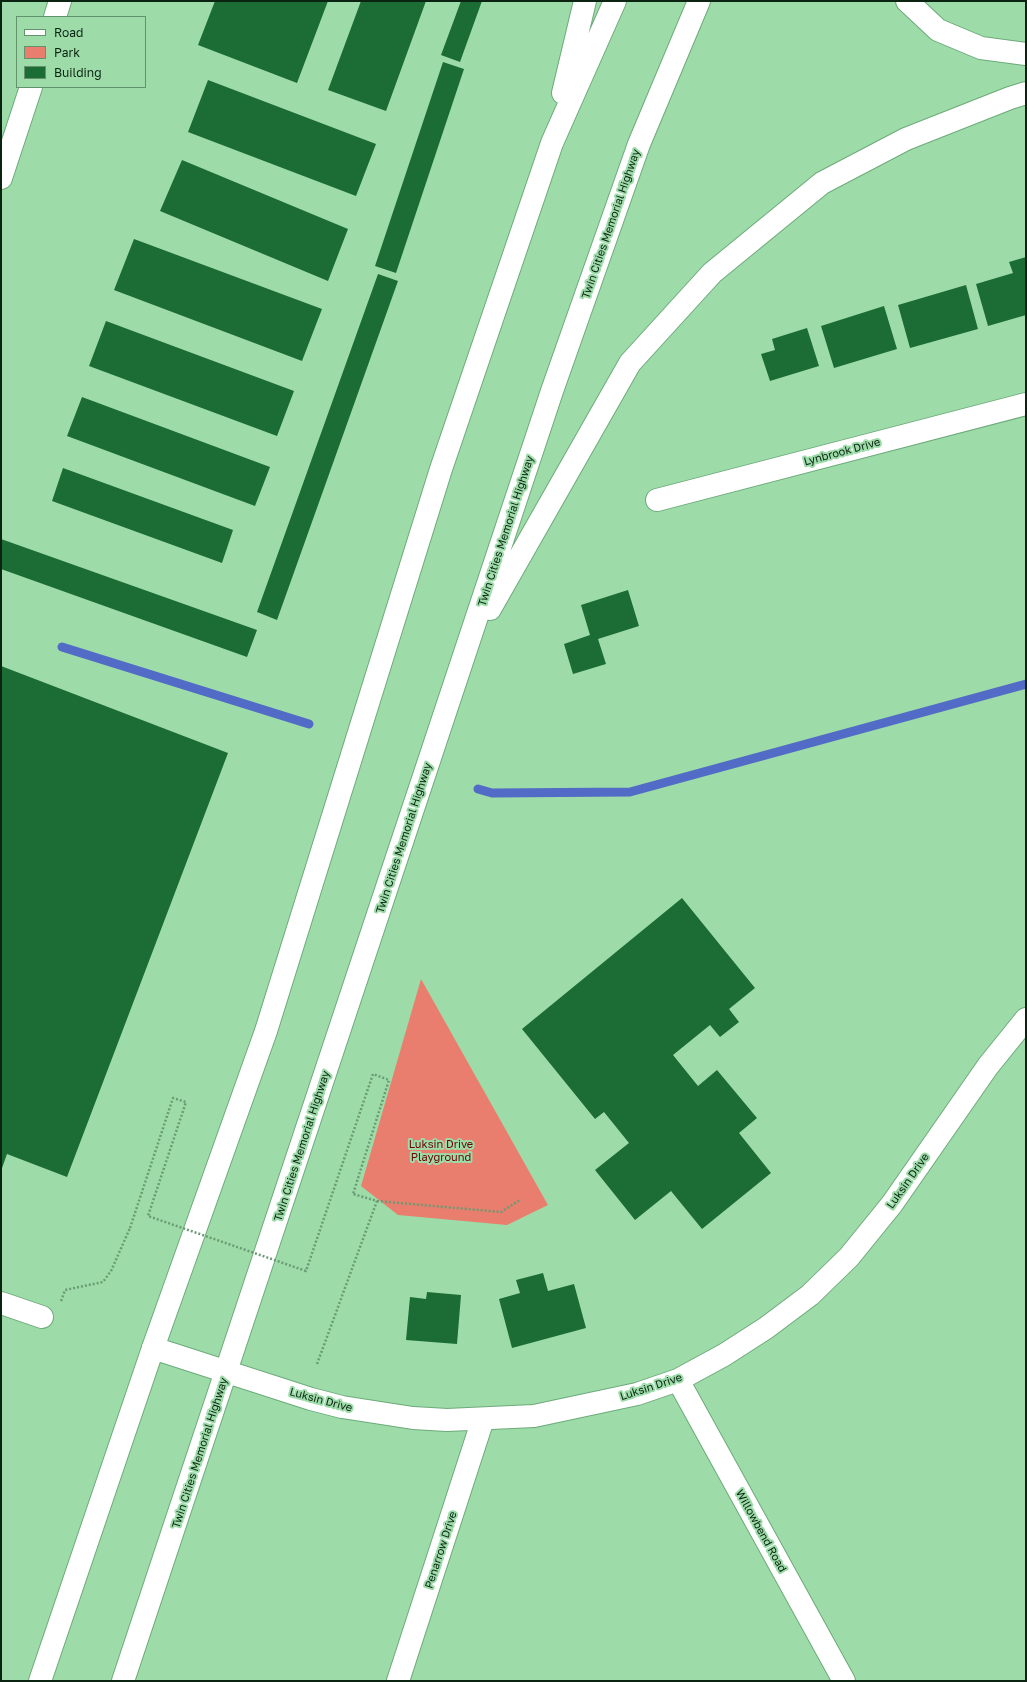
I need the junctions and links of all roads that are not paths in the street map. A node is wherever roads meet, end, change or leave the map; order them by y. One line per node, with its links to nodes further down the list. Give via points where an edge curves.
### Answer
1 (60, 1): 6 (main road)
2 (585, 1): 10 (main road)
3 (615, 1): 10 (main road)
4 (699, 1): 14 (main road, Twin Cities Memorial Highway, via 636,151 552,391)
5 (907, 1): 7 (main road, via 938,30 981,48)
6 (55, 16)
7 (1026, 54)
8 (31, 88): 11 (main road)
9 (1026, 93): 14 (main road, via 906,139 822,183 712,273 630,363)
10 (552, 142): 18 (main road, via 434,492 266,1031)
11 (1, 178)
12 (1026, 404): 13 (main road, Lynbrook Drive)
13 (657, 500)
14 (466, 650): 19 (main road, Twin Cities Memorial Highway)
15 (1026, 1019): 20 (main road, Luksin Drive, via 988,1066 892,1204 849,1257 810,1295 766,1328)
16 (1, 1303): 17 (main road)
17 (42, 1317)
18 (153, 1348): 19 (main road, Luksin Drive); 22 (main road)
19 (227, 1371): 21 (main road, Luksin Drive, via 342,1407 413,1418); 23 (main road, Twin Cities Memorial Highway)
20 (678, 1380): 21 (main road, Luksin Drive, via 637,1394 534,1416); 25 (main road, Willowbend Road)
21 (483, 1419): 24 (main road, Penarrow Drive)
22 (40, 1681)
23 (124, 1681)
24 (398, 1681)
25 (844, 1681)

